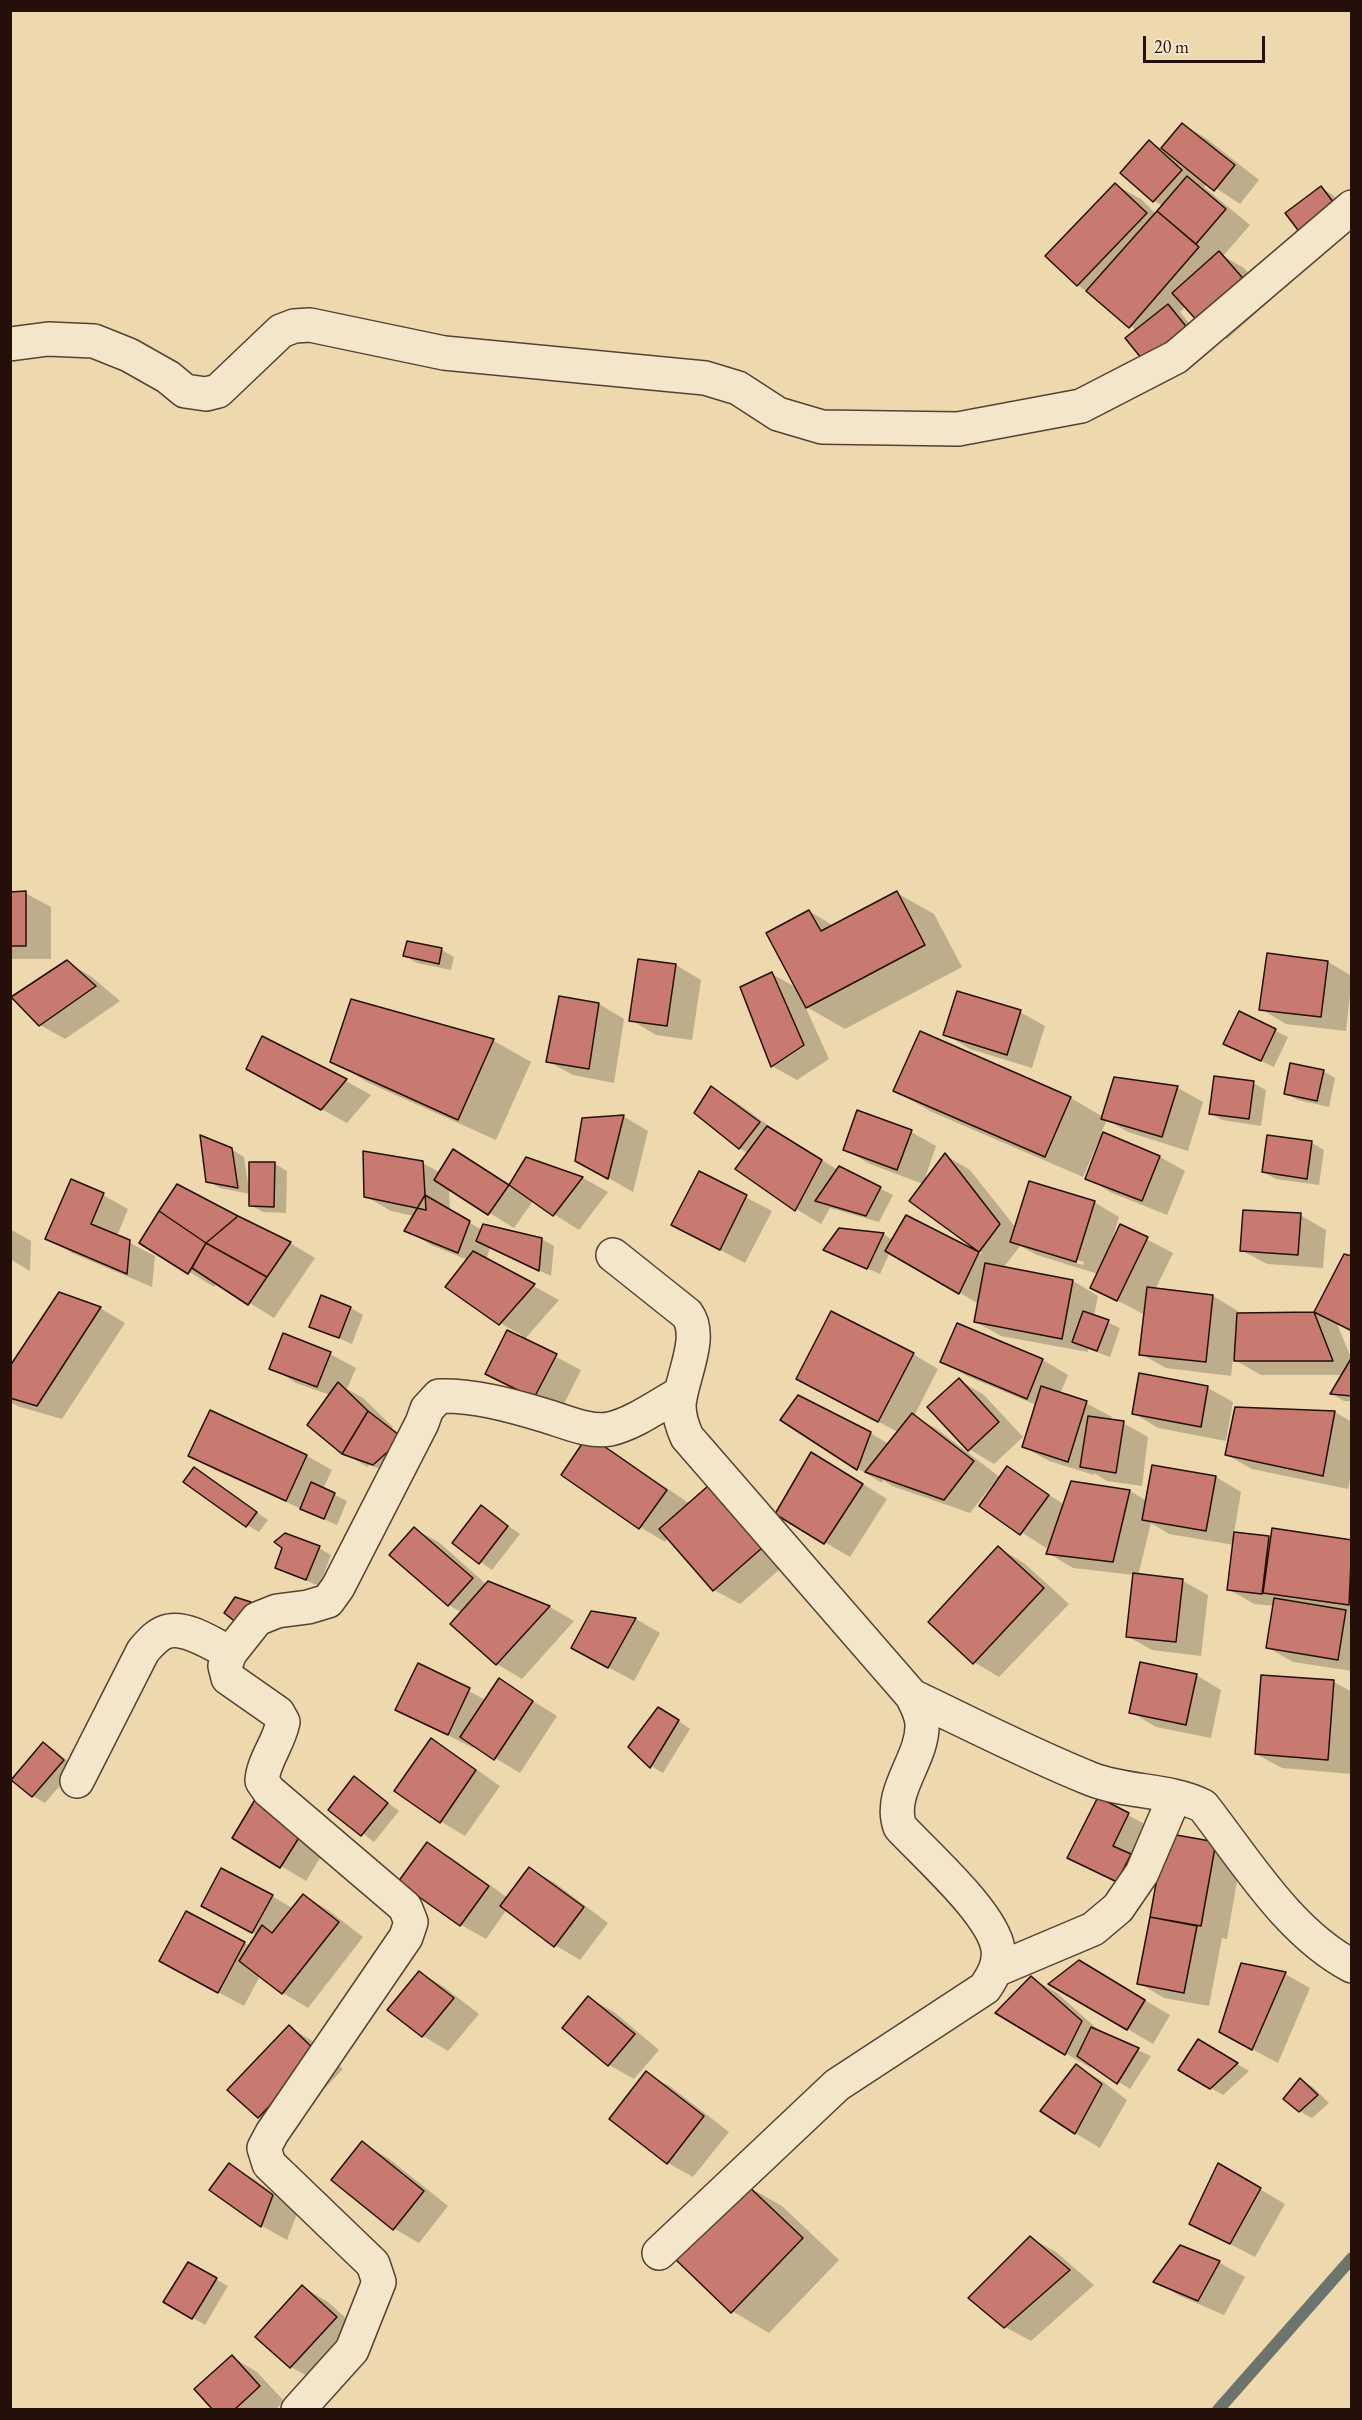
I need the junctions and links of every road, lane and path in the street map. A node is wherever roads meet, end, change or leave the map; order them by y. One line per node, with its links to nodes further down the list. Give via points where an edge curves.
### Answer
1 (1352, 207): 2 (street, via 1176,357 1081,406 958,429 822,427 778,414 738,388 705,378 444,353 310,325 281,331 218,391 206,394 185,391 168,377 94,341 48,339)
2 (10, 344)
3 (613, 1255): 4 (street, via 693,1322 694,1339)
4 (681, 1393): 5 (street, via 628,1423 609,1429 592,1429 457,1395 439,1396 427,1409 328,1601 257,1619); 6 (street, via 681,1422 687,1437)
5 (230, 1653): 7 (street, via 185,1632 169,1630 158,1636 143,1651); 12 (street, via 225,1666 228,1678 278,1713 283,1722 262,1781 405,1906 411,1922 406,1937 264,2148 269,2164 374,2264 379,2282 352,2350)
6 (912, 1696): 8 (street, via 1093,1780); 10 (street, via 919,1709 921,1737 896,1802 896,1816 900,1827 994,1930 999,1951)
7 (76, 1781)
8 (1174, 1798): 9 (street, via 1187,1798 1203,1806 1297,1927); 10 (street, via 1142,1873 1118,1908 1093,1929)
9 (1352, 1966)
10 (996, 1970): 11 (street, via 986,1988 837,2085)
11 (658, 2253)
12 (298, 2409)

